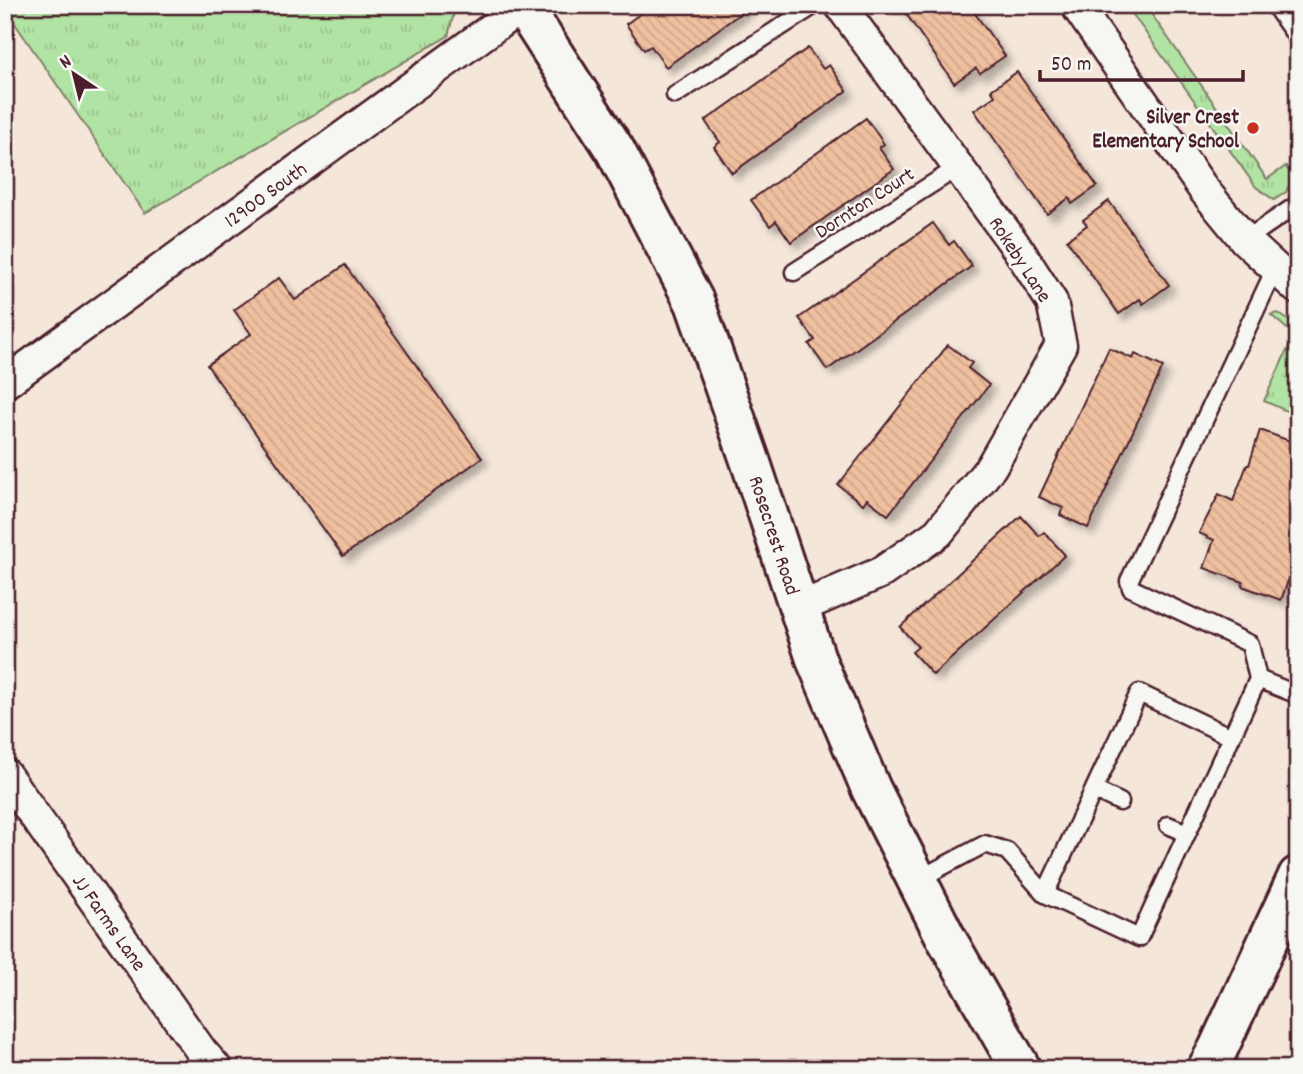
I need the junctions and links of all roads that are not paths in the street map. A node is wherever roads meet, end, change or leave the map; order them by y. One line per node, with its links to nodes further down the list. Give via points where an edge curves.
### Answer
1 (815, 5): 7 (lane)
2 (840, 5): 8 (street, Rokeby Lane)
3 (1076, 5): 10 (street, via 1203,190)
4 (1274, 5): 6 (lane)
5 (523, 6): 14 (street, 12900 South); 15 (main road, Rosecrest Road, via 615,150 695,303)
6 (1298, 39)
7 (675, 95)
8 (957, 168): 12 (lane, Dornton Court); 15 (street, Rokeby Lane, via 1052,302 1060,345 991,467 938,533 882,572)
9 (1298, 204): 10 (lane)
10 (1245, 240): 11 (street)
11 (1275, 269): 13 (street); 16 (lane, via 1129,580 1131,588 1250,644)
12 (794, 272)
13 (1298, 289)
14 (5, 383)
15 (799, 608): 25 (main road, Rosecrest Road, via 871,789)
16 (1258, 679): 17 (lane); 18 (lane)
17 (1298, 695)
18 (1231, 737): 20 (lane, via 1139,693); 23 (lane)
19 (5, 774): 27 (street, JJ Farms Lane)
20 (1094, 790): 21 (lane); 26 (lane)
21 (1120, 802)
22 (1168, 825): 23 (lane)
23 (1187, 833): 26 (lane, via 1139,938)
24 (1298, 876): 29 (main road)
25 (917, 880): 26 (lane, via 985,844 1007,851); 28 (main road, Rosecrest Road)
26 (1045, 894)
27 (217, 1069)
28 (1021, 1069)
29 (1207, 1069)

